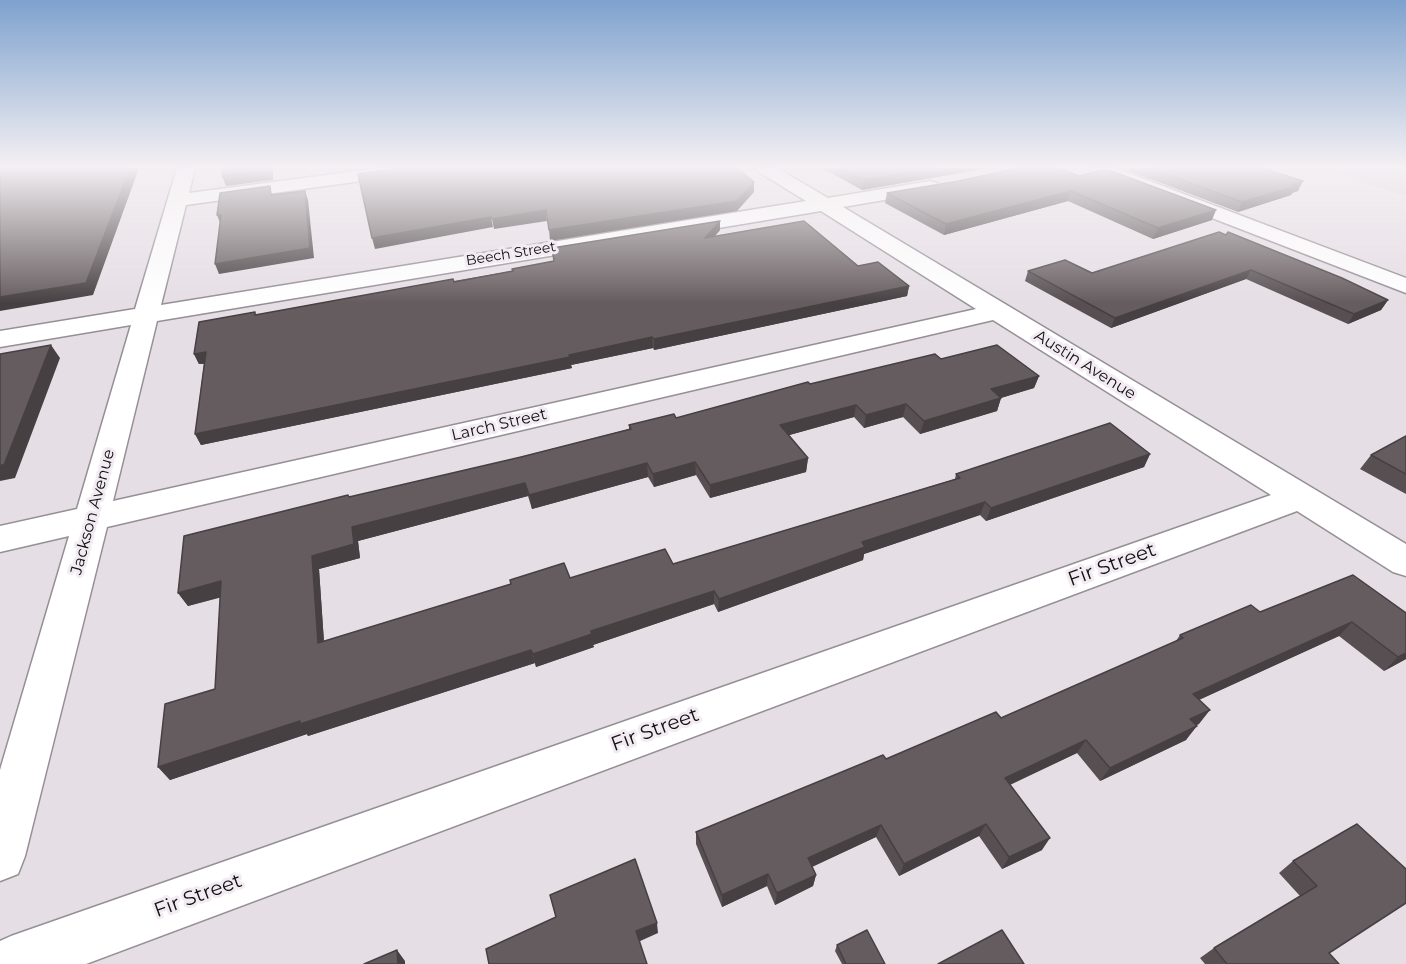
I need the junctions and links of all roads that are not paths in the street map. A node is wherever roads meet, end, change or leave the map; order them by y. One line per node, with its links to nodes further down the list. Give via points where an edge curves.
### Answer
1 (174, 213): 7 (street, Jackson Avenue)
2 (762, 213): 7 (street, Beech Street)
3 (839, 213): 6 (street, Austin Avenue)
4 (1216, 213): 5 (street)
5 (1406, 286)
6 (998, 311): 9 (street, Austin Avenue); 10 (street, Larch Street)
7 (146, 314): 8 (street, Beech Street); 10 (street, Jackson Avenue)
8 (0, 339)
9 (1300, 497): 12 (street, Austin Avenue); 14 (street, Fir Street)
10 (92, 518): 11 (street, Larch Street); 13 (street, Jackson Avenue)
11 (0, 539)
12 (1406, 562)
13 (0, 856)
14 (11, 964)

